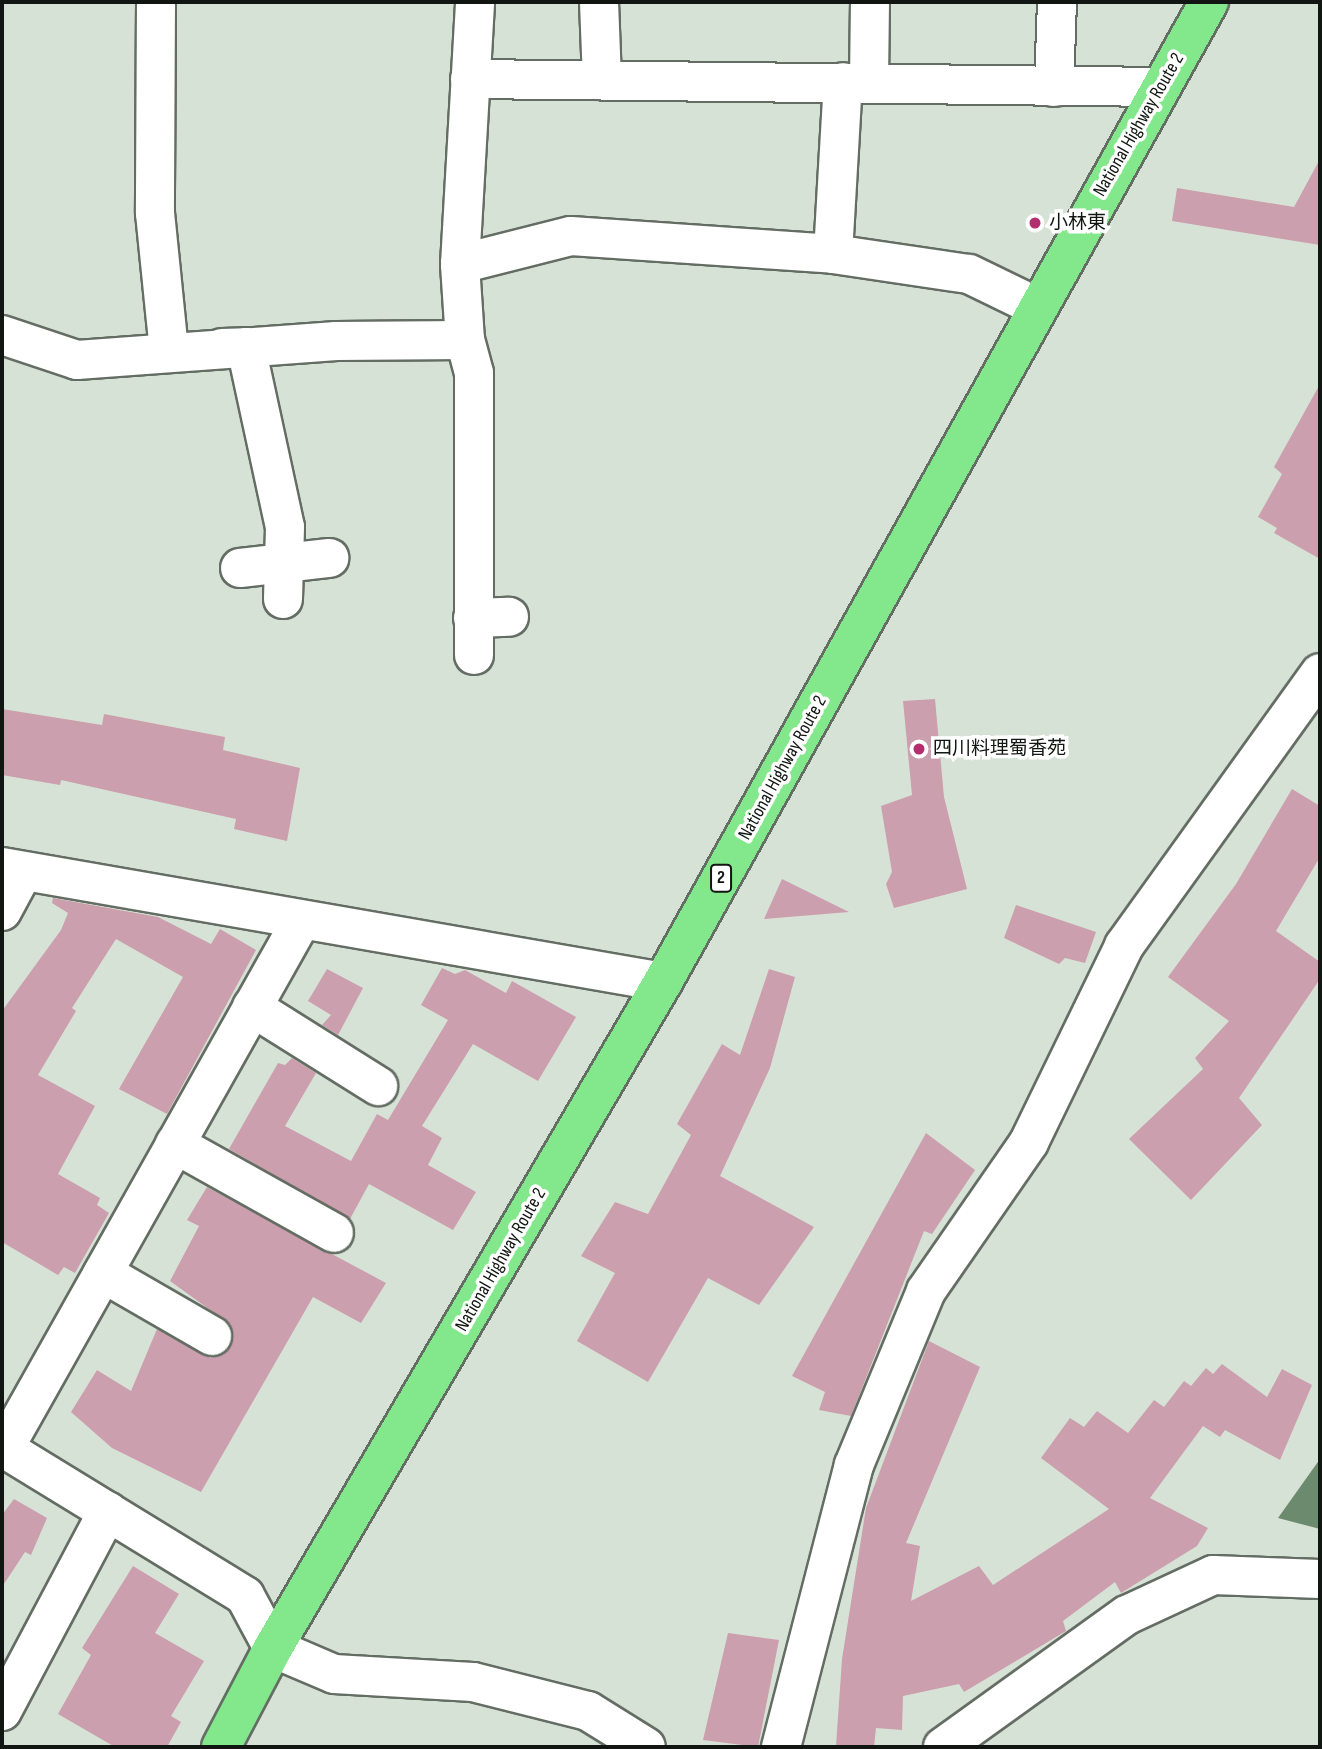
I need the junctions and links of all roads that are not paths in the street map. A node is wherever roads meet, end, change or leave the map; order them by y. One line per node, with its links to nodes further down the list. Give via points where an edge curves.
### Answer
1 (156, 2): 18 (street, via 155,214)
2 (475, 2): 7 (street)
3 (599, 2): 8 (street)
4 (870, 2): 9 (street)
5 (1057, 2): 10 (street)
6 (1209, 2): 11 (highway, National Highway Route 2 / 2)
7 (470, 79): 8 (street); 13 (street)
8 (602, 80): 9 (street)
9 (856, 82): 10 (street); 12 (street)
10 (1054, 87): 11 (street)
11 (1161, 87): 14 (highway, National Highway Route 2 / 2)
12 (833, 254): 13 (street, via 571,236); 14 (street, via 970,274)
13 (460, 264): 16 (street)
14 (1035, 306): 28 (highway, National Highway Route 2 / 2)
15 (2, 335): 19 (street)
16 (465, 340): 17 (street); 23 (street, via 474,373)
17 (246, 346): 18 (street); 19 (street); 22 (street, via 285,527)
18 (169, 351): 19 (street)
19 (77, 360)
20 (329, 558): 22 (street)
21 (240, 568): 22 (street)
22 (284, 583)
23 (485, 630)
24 (1320, 673): 42 (street, via 1124,946 1029,1142 926,1291 854,1465)
25 (12, 870): 26 (street); 27 (street)
26 (2, 911)
27 (301, 921): 28 (street); 29 (street)
28 (663, 982): 38 (highway, National Highway Route 2 / 2)
29 (252, 1007): 30 (street); 31 (street)
30 (378, 1086)
31 (176, 1144): 32 (street); 33 (street)
32 (334, 1233)
33 (103, 1273): 34 (street); 35 (street)
34 (212, 1336)
35 (4, 1447): 36 (street)
36 (108, 1511): 38 (street, via 245,1596); 39 (street)
37 (1320, 1579): 43 (street, via 1213,1575 1127,1615)
38 (273, 1648): 40 (highway, National Highway Route 2 / 2); 41 (street, via 334,1674 472,1682 588,1711)
39 (2, 1711)
40 (221, 1747)
41 (646, 1747)
42 (780, 1747)
43 (943, 1747)

